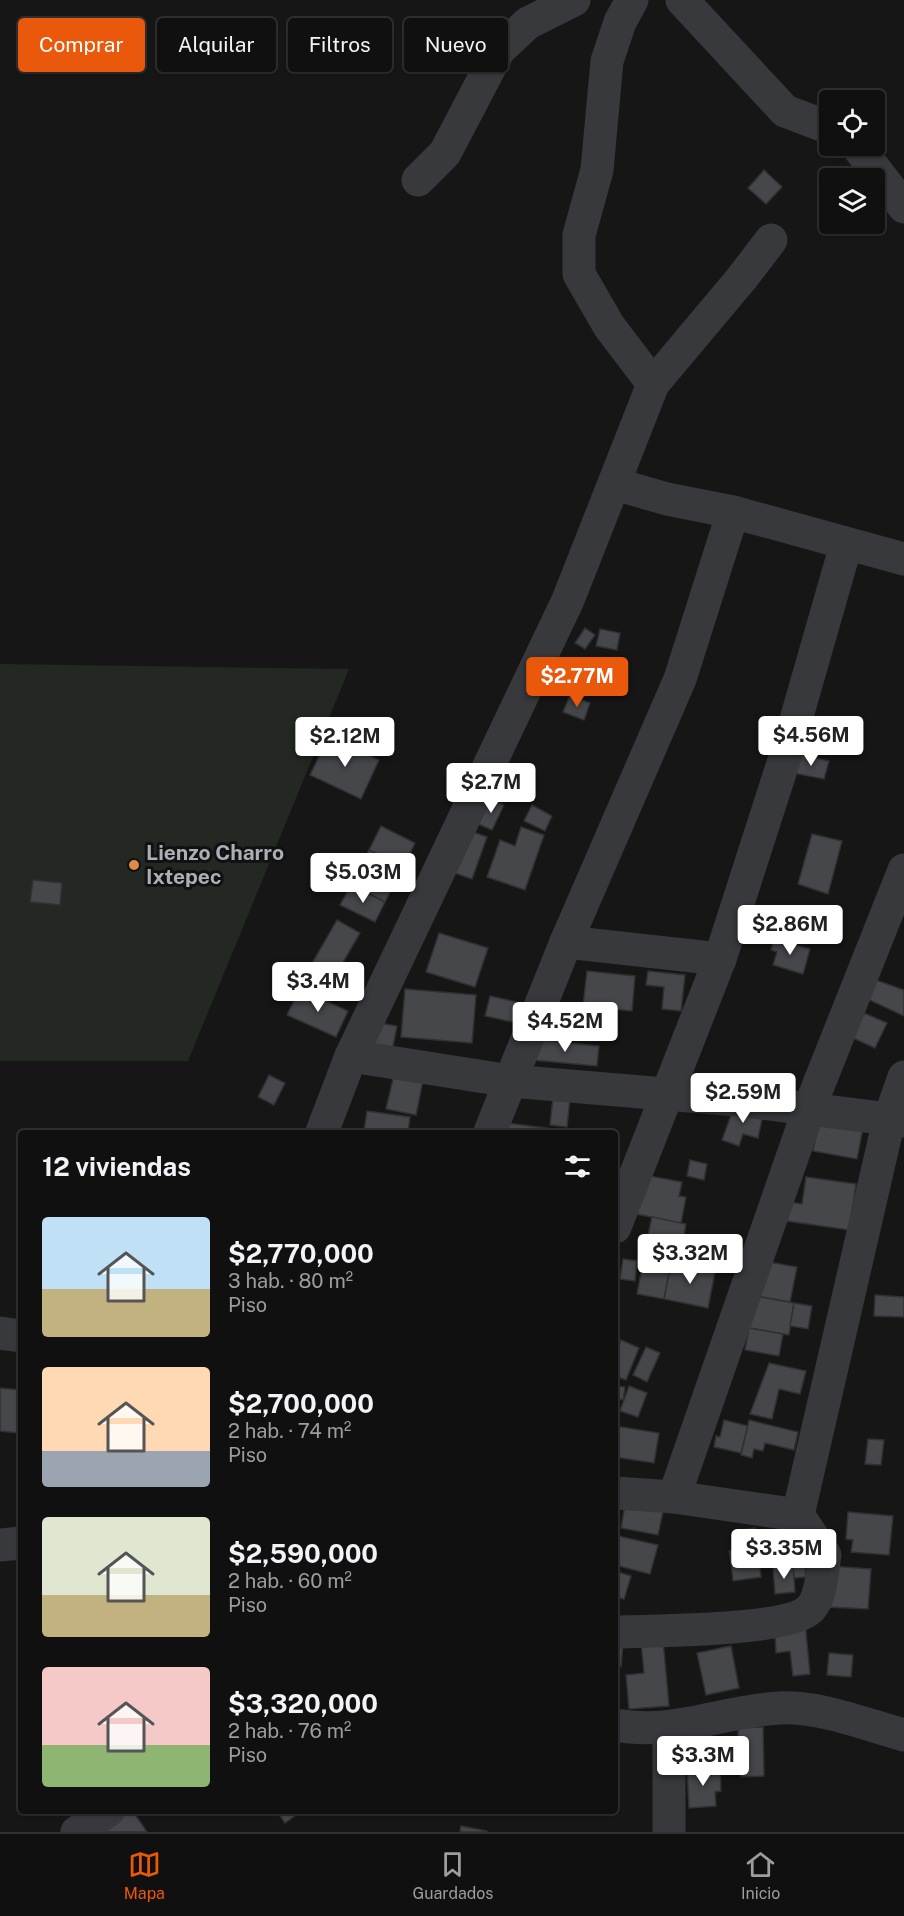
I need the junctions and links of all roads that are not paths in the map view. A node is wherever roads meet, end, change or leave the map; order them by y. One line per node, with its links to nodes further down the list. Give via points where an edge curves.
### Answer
1 (574, 0): 6 (street, via 528,23 499,50 445,153)
2 (632, 0): 9 (street, via 620,22 608,61 597,170 579,234 579,274 609,326)
3 (682, 0): 4 (street, via 785,111)
4 (819, 124)
5 (865, 156): 7 (street)
6 (418, 180)
7 (904, 207)
8 (771, 240): 9 (street)
9 (652, 384): 10 (street)
10 (615, 484): 11 (street, via 666,500); 17 (street, via 568,600)
11 (733, 512): 12 (street); 15 (street, via 680,679)
12 (846, 545): 13 (street); 16 (street)
13 (904, 560)
14 (904, 870): 21 (street)
15 (566, 942): 16 (street); 19 (street)
16 (720, 959): 20 (street)
17 (351, 1056): 19 (street); 23 (street)
18 (904, 1077): 22 (street)
19 (510, 1081): 20 (street); 24 (street)
20 (665, 1096): 21 (street); 25 (street)
21 (809, 1109): 22 (street); 28 (street)
22 (897, 1121): 30 (street)
23 (323, 1130)
24 (491, 1130)
25 (618, 1219)
26 (0, 1333): 27 (street)
27 (18, 1336)
28 (674, 1497): 29 (street); 30 (street)
29 (618, 1502)
30 (798, 1515): 33 (street, via 825,1555 818,1597 810,1610 784,1620 710,1629)
31 (18, 1543): 32 (street)
32 (0, 1545)
33 (618, 1632)
34 (618, 1725): 35 (street)
35 (669, 1728): 36 (street, via 780,1708 815,1712); 39 (street)
36 (904, 1735)
37 (103, 1814): 38 (street)
38 (76, 1832)
39 (669, 1832)

